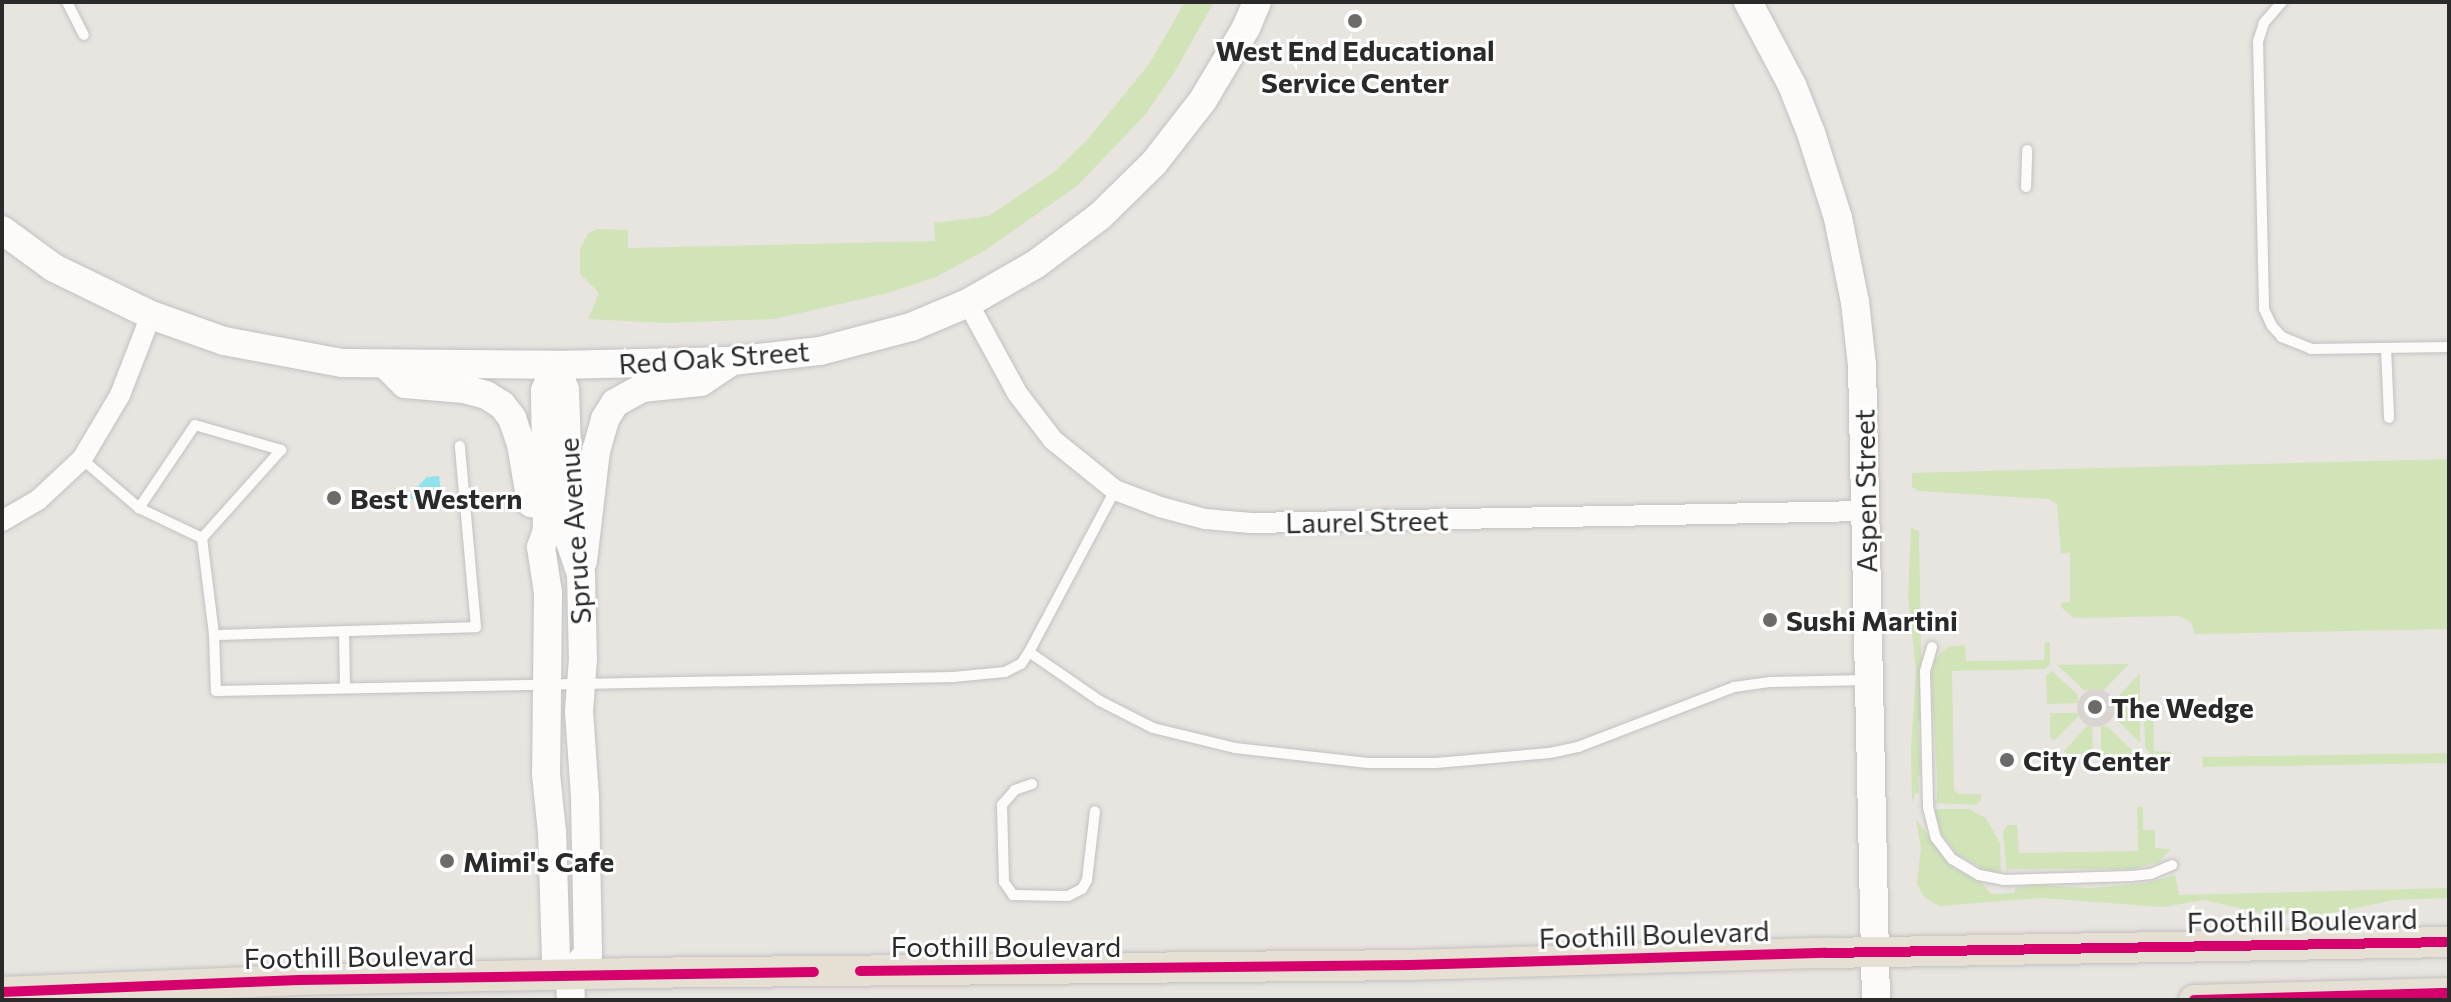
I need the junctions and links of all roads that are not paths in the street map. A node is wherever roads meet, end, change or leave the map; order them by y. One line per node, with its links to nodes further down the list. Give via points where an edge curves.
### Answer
1 (67, 2): 5 (lane)
2 (1257, 2): 9 (street, Red Oak Street, via 1203,100 1154,163 1100,216 1036,264)
3 (1748, 2): 21 (street, Aspen Street, via 1792,85 1844,243 1862,365)
4 (2282, 2): 12 (lane, via 2264,23 2258,41 2264,309 2282,337 2297,346)
5 (84, 35)
6 (2027, 150): 7 (lane)
7 (2026, 187)
8 (2, 230): 10 (street, Red Oak Street, via 54,268)
9 (968, 303): 13 (street, Red Oak Street, via 871,339 792,356); 19 (street, Laurel Street, via 1017,393 1053,440)
10 (151, 315): 14 (street, Red Oak Street, via 224,341); 18 (street, via 120,395)
11 (2449, 347): 12 (lane)
12 (2386, 348): 16 (lane)
13 (732, 361): 15 (street, Red Oak Street); 25 (street, via 701,382 642,388 615,403 596,451)
14 (386, 365): 15 (street, Red Oak Street); 24 (street, via 405,384 464,389 502,405 521,444 532,530)
15 (555, 365): 24 (street, Spruce Avenue, via 545,391 547,530); 25 (street, Spruce Avenue, via 565,390 570,542)
16 (2389, 418)
17 (460, 446): 26 (lane, via 476,627)
18 (82, 459): 20 (lane); 22 (street, via 38,500)
19 (1115, 490): 21 (street, Laurel Street, via 1205,519 1251,523); 29 (lane)
20 (139, 508): 23 (lane); 23 (lane, via 195,425 281,450)
21 (1865, 511): 30 (street, Aspen Street)
22 (2, 521)
23 (202, 538): 27 (lane)
24 (541, 547): 31 (street, Spruce Avenue, via 548,593)
25 (581, 574): 32 (street, Spruce Avenue)
26 (344, 631): 27 (lane); 33 (lane)
27 (214, 635): 33 (lane, via 216,691)
28 (1932, 647): 36 (lane, via 1925,672 1928,807 1936,838 1952,859 1979,875 2004,880 2131,876)
29 (1029, 652): 30 (lane, via 1100,701 1153,728 1235,748 1368,763 1550,753 1734,687); 32 (lane, via 1021,664 983,676)
30 (1869, 680): 38 (street, Aspen Street)
31 (549, 685): 32 (lane); 33 (lane); 39 (street, Spruce Avenue, via 546,774 554,936 556,958)
32 (582, 686): 39 (street, Spruce Avenue, via 588,954)
33 (345, 688)
34 (1032, 784): 35 (lane, via 1015,790 1002,805 1004,882 1013,895 1068,896 1082,889)
35 (1095, 811)
36 (2172, 865)
37 (2449, 942): 38 (main road, Foothill Boulevard)
38 (1875, 952): 39 (main road, Foothill Boulevard); 42 (street, Aspen Street)
39 (570, 988): 40 (main road, Foothill Boulevard, via 299,980)
40 (2, 992)
41 (2449, 993): 43 (main road)
42 (1876, 1000)
43 (2194, 1000)

